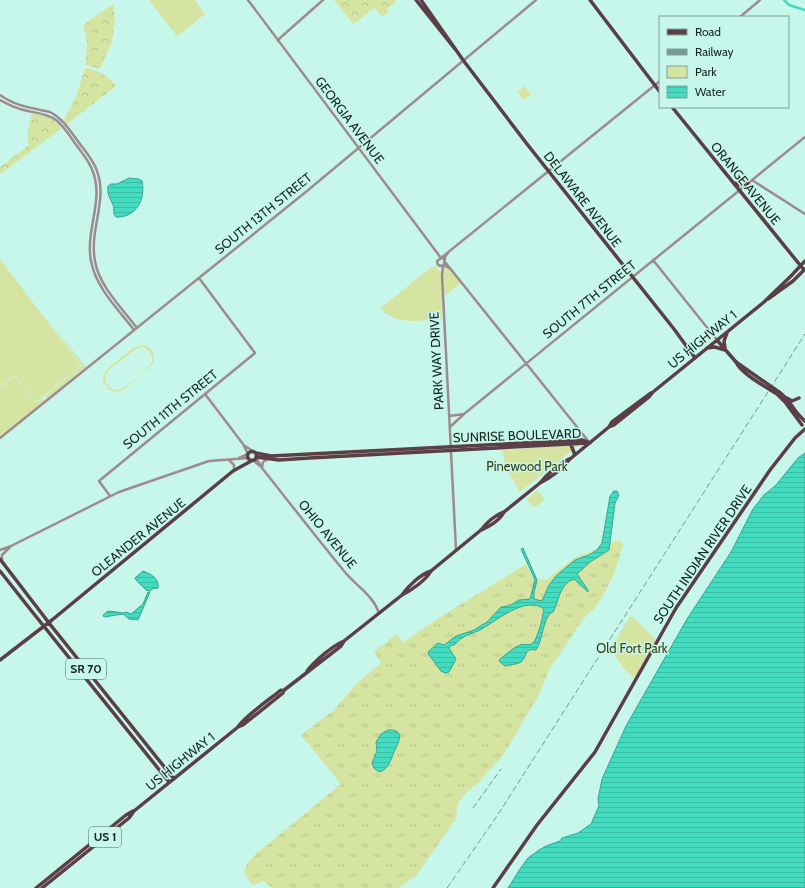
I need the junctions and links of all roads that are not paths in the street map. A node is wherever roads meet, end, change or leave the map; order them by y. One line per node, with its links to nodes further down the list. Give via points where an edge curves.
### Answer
1 (248, 0): 9 (street, GEORGIA AVENUE)
2 (323, 0): 9 (street)
3 (416, 0): 10 (main road, DELAWARE AVENUE)
4 (421, 0): 10 (main road, DELAWARE AVENUE)
5 (536, 0): 11 (street, SOUTH 13TH STREET)
6 (590, 0): 13 (main road)
7 (760, 0): 8 (street)
8 (741, 16)
9 (278, 42): 23 (street, GEORGIA AVENUE)
10 (457, 52): 11 (main road, DELAWARE AVENUE)
11 (463, 60): 23 (street, SOUTH 13TH STREET); 24 (main road, DELAWARE AVENUE)
12 (659, 82): 13 (street)
13 (655, 86): 14 (main road); 24 (street)
14 (659, 91)
15 (0, 97): 16 (street); 17 (street)
16 (12, 102): 17 (street); 19 (street)
17 (10, 106): 20 (street)
18 (673, 108): 26 (main road, ORANGE AVENUE)
19 (54, 114): 20 (street); 21 (street, via 61,119)
20 (52, 117): 21 (street)
21 (69, 133): 40 (street, via 90,158 100,179 101,198 93,247 96,268); 41 (street, via 87,160 96,180 97,198 89,247 93,269)
22 (805, 137): 25 (street, SOUTH 7TH STREET)
23 (359, 147): 30 (street, GEORGIA AVENUE); 39 (street, SOUTH 13TH STREET)
24 (549, 172): 30 (street); 38 (main road, DELAWARE AVENUE)
25 (752, 180): 27 (street, SOUTH 7TH STREET); 29 (street)
26 (731, 181): 27 (main road, via 739,185); 28 (main road, ORANGE AVENUE)
27 (748, 183): 28 (street, SOUTH 7TH STREET)
28 (739, 191): 31 (street, SOUTH 7TH STREET); 35 (main road, ORANGE AVENUE)
29 (805, 214)
30 (442, 259): 33 (street, PARK WAY DRIVE, via 437,262); 34 (street); 36 (street, GEORGIA AVENUE)
31 (654, 260): 38 (street, SOUTH 7TH STREET); 47 (street)
32 (805, 261): 35 (main road, US HIGHWAY 1 / US 1)
33 (439, 265): 34 (street, GEORGIA AVENUE); 37 (street, PARK WAY DRIVE)
34 (443, 266): 36 (street, GEORGIA AVENUE); 37 (street, PARK WAY DRIVE)
35 (804, 269): 46 (main road, US HIGHWAY 1 / US 1)
36 (453, 270): 51 (street, GEORGIA AVENUE)
37 (442, 275): 57 (street, PARK WAY DRIVE)
38 (633, 277): 50 (main road, DELAWARE AVENUE); 51 (street, SOUTH 7TH STREET)
39 (199, 278): 44 (street, SOUTH 13TH STREET); 53 (street, SOUTH 11TH STREET, via 255,353)
40 (110, 292): 41 (street); 42 (street)
41 (107, 295): 43 (street)
42 (125, 312): 43 (street); 44 (street)
43 (122, 314): 45 (street)
44 (137, 328): 45 (street, SOUTH 13TH STREET)
45 (134, 330): 60 (street, SOUTH 13TH STREET)
46 (728, 331): 47 (main road, US HIGHWAY 1 / US 1); 49 (main road, via 724,341)
47 (717, 340): 48 (main road, US HIGHWAY 1 / US 1); 49 (main road)
48 (706, 348): 49 (main road); 50 (main road, US HIGHWAY 1 / US 1)
49 (726, 350): 52 (main road, bridge, via 736,362)
50 (695, 358): 61 (main road, US HIGHWAY 1 / US 1)
51 (526, 363): 56 (street, SOUTH 7TH STREET); 61 (street, GEORGIA AVENUE)
52 (778, 393): 54 (main road); 58 (main road)
53 (205, 394): 62 (street, OHIO AVENUE); 71 (street, SOUTH 11TH STREET, via 99,481)
54 (786, 398): 55 (main road, via 792,401); 58 (main road)
55 (799, 398)
56 (464, 414): 57 (street); 59 (street, SOUTH 7TH STREET)
57 (449, 416): 59 (street, PARK WAY DRIVE)
58 (804, 425): 92 (main road, SOUTH INDIAN RIVER DRIVE, via 770,470 676,608 595,752 542,819)
59 (450, 428): 64 (street, PARK WAY DRIVE)
60 (0, 438)
61 (590, 443): 63 (main road, SUNRISE BOULEVARD); 64 (main road, SUNRISE BOULEVARD, via 582,440); 65 (main road, US HIGHWAY 1 / US 1)
62 (243, 444): 66 (street, OHIO AVENUE); 66 (street, OHIO AVENUE)
63 (570, 445): 64 (main road, SUNRISE BOULEVARD); 65 (main road)
64 (451, 449): 66 (main road, SUNRISE BOULEVARD); 67 (main road, SUNRISE BOULEVARD); 74 (street, PARK WAY DRIVE)
65 (575, 455): 74 (main road, US HIGHWAY 1 / US 1, via 487,528)
66 (252, 457): 67 (main road, SUNRISE BOULEVARD); 68 (street); 69 (street, OHIO AVENUE); 70 (main road, OLEANDER AVENUE)
67 (269, 459): 69 (street, via 263,462)
68 (228, 460): 70 (street, via 234,465); 71 (street, via 209,461)
69 (262, 468): 77 (street, OHIO AVENUE, via 345,572 377,607)
70 (234, 471): 78 (main road, OLEANDER AVENUE)
71 (110, 496): 72 (street)
72 (11, 546): 73 (street); 75 (street, via 2,555)
73 (0, 550)
74 (456, 550): 77 (main road, US HIGHWAY 1 / US 1, via 405,589 402,595)
75 (1, 561): 78 (main road, SR 70)
76 (0, 571): 79 (main road, SR 70)
77 (379, 613): 83 (main road, US HIGHWAY 1 / US 1, via 312,665 283,691 284,693)
78 (49, 623): 79 (main road, OLEANDER AVENUE); 82 (main road, SR 70)
79 (44, 627): 80 (main road, OLEANDER AVENUE); 81 (main road, SR 70)
80 (0, 660)
81 (106, 703): 82 (main road); 84 (main road, SR 70)
82 (119, 710): 83 (main road, SR 70)
83 (174, 778): 84 (main road, US HIGHWAY 1 / US 1)
84 (169, 782): 85 (main road, US HIGHWAY 1 / US 1)
85 (134, 811): 86 (main road, US HIGHWAY 1 / US 1); 88 (main road, US HIGHWAY 1 / US 1, via 129,818)
86 (92, 842): 87 (main road, US HIGHWAY 1 / US 1); 88 (main road)
87 (84, 849): 89 (main road); 90 (main road, US HIGHWAY 1 / US 1)
88 (89, 850): 89 (main road, US HIGHWAY 1 / US 1)
89 (82, 856): 91 (main road, US HIGHWAY 1 / US 1)
90 (36, 888)
91 (42, 888)
92 (493, 888)

